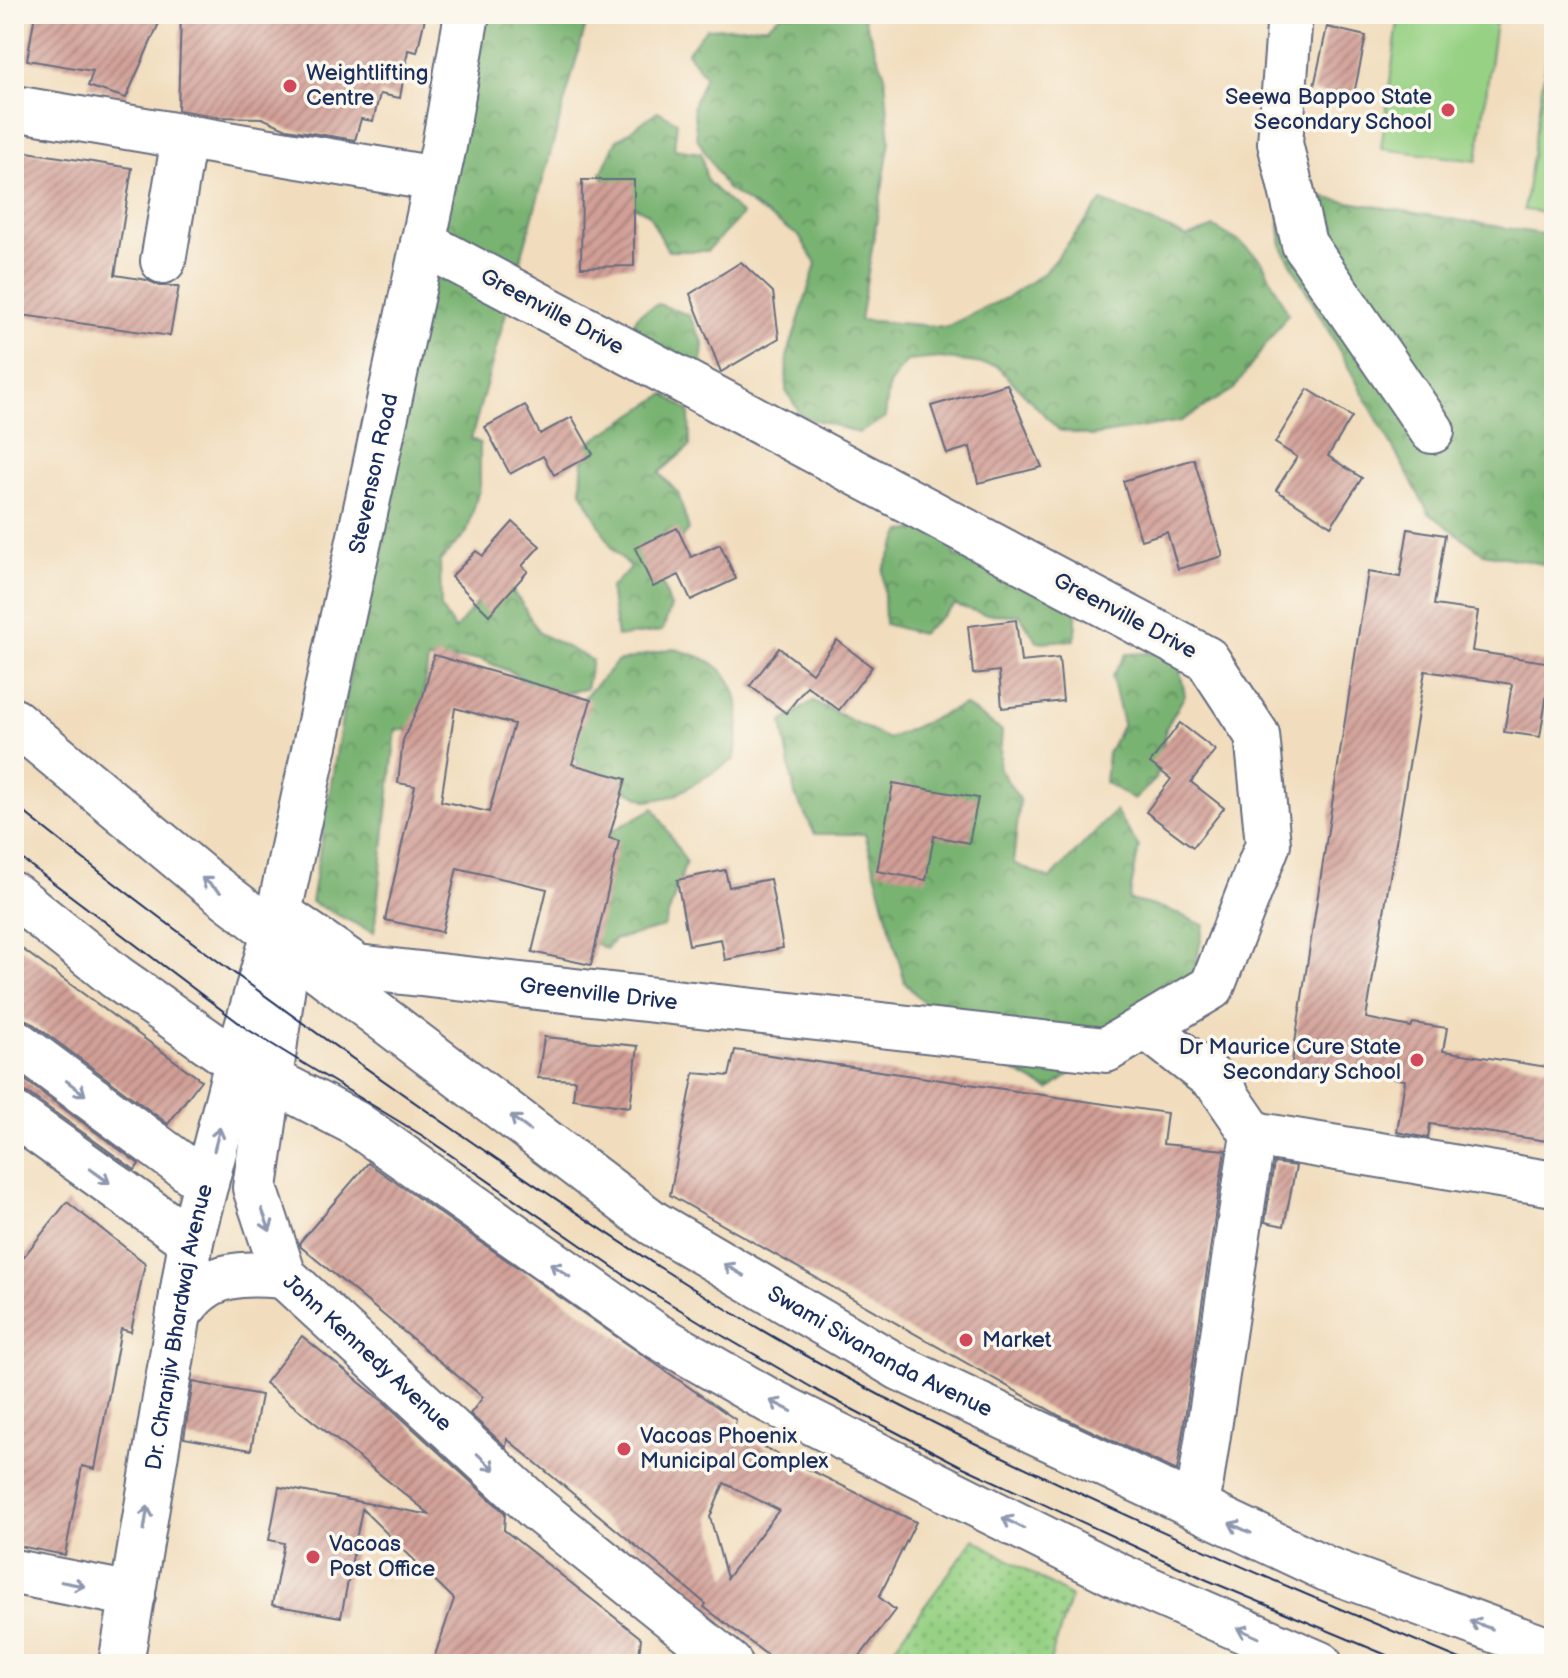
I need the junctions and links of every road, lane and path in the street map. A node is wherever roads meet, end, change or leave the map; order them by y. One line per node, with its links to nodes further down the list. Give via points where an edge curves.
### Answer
1 (467, 14): 5 (street, Stevenson Road)
2 (1290, 14): 8 (street, via 1280,143 1304,244)
3 (14, 108): 4 (street)
4 (184, 138): 5 (street); 7 (street)
5 (436, 179): 6 (street, Stevenson Road)
6 (423, 243): 12 (street, Stevenson Road); 13 (street, Greenville Drive, via 1207,659 1257,735 1268,844 1212,987)
7 (163, 261)
8 (1432, 431)
9 (14, 721): 12 (street, one-way to 9, via 206,881)
10 (14, 895): 14 (street)
11 (14, 926): 14 (street, via 116,1003)
12 (279, 928): 13 (street, Greenville Drive, via 357,967 1106,1050); 16 (street, John Kennedy Avenue); 26 (street, Swami Sivananda Avenue, one-way to 12, via 900,1368 653,1223)
13 (1146, 1027): 19 (street, via 1218,1083)
14 (194, 1031): 16 (street)
15 (14, 1041): 21 (street, one-way to 21)
16 (254, 1070): 18 (street); 20 (street, John Kennedy Avenue); 21 (street, Dr. Chranjiv Bhardwaj Avenue, one-way to 16)
17 (14, 1114): 23 (street, one-way to 23)
18 (355, 1123): 20 (street, via 317,1122 284,1134); 32 (street, one-way to 18, via 1119,1576 768,1400 654,1334)
19 (1253, 1134): 22 (street); 26 (street)
20 (257, 1162): 24 (street, John Kennedy Avenue, one-way to 24, via 255,1188)
21 (206, 1183): 23 (street, Dr. Chranjiv Bhardwaj Avenue)
22 (1554, 1184)
23 (191, 1241): 25 (street, Dr. Chranjiv Bhardwaj Avenue)
24 (284, 1276): 25 (street, via 238,1275 218,1281); 30 (street, John Kennedy Avenue, one-way to 30, via 537,1509)
25 (179, 1313): 28 (street, Dr. Chranjiv Bhardwaj Avenue, one-way to 25)
26 (1197, 1508): 29 (street, Swami Sivananda Avenue, one-way to 26, via 1327,1569)
27 (14, 1572): 28 (street, one-way to 28)
28 (133, 1595): 31 (street, Dr. Chranjiv Bhardwaj Avenue)
29 (1554, 1652)
30 (708, 1656)
31 (121, 1664)
32 (1320, 1664)

